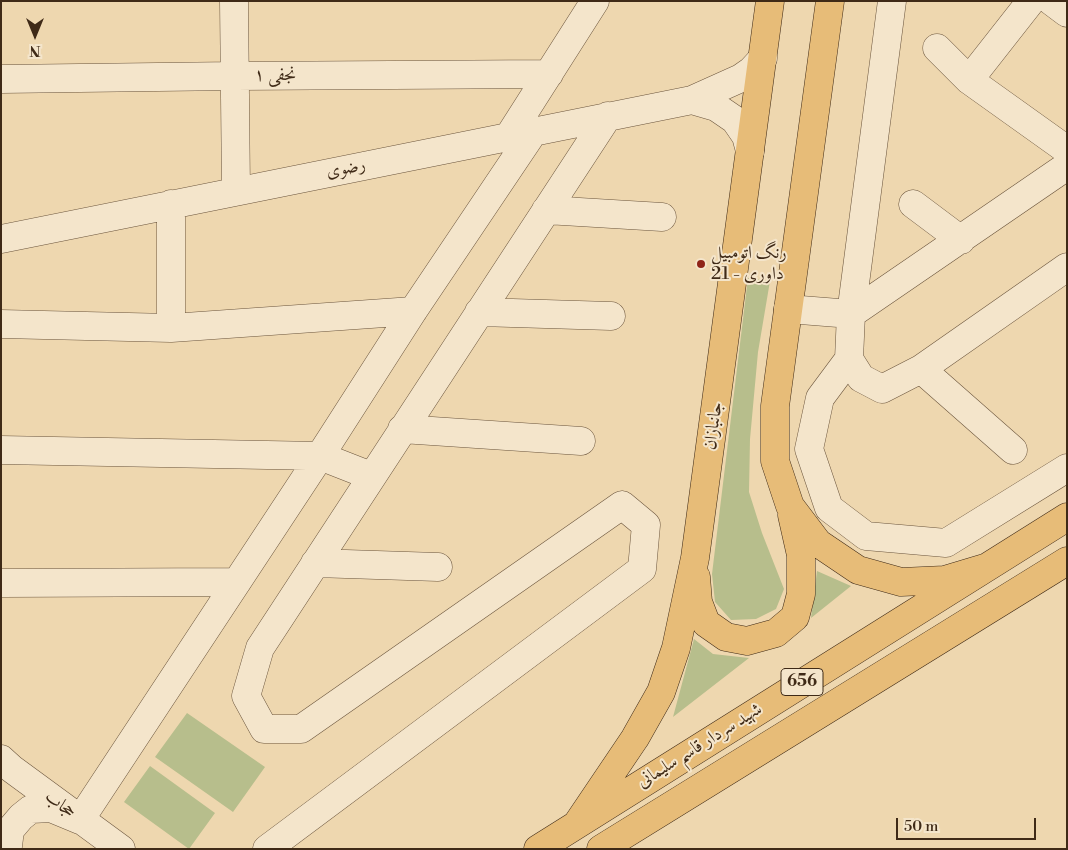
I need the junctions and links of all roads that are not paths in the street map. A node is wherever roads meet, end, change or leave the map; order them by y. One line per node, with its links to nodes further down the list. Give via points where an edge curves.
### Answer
1 (234, 1): 12 (street)
2 (595, 1): 11 (street)
3 (770, 1): 10 (main road, جانبازان)
4 (830, 1): 29 (main road)
5 (892, 1): 32 (street)
6 (1031, 1): 14 (street)
7 (1051, 1): 8 (street)
8 (1067, 13)
9 (937, 48): 14 (street)
10 (763, 58): 15 (street, via 741,78); 19 (main road, جانبازان)
11 (549, 74): 12 (street, نجفی ۱); 17 (street)
12 (235, 76): 13 (street, نجفی ۱); 21 (street)
13 (1, 79)
14 (969, 80): 18 (street)
15 (692, 100): 16 (street, رضوی); 19 (street, via 716,107 735,120 746,136)
16 (608, 116): 17 (street, رضوی); 24 (street)
17 (522, 134): 21 (street, رضوی); 30 (street)
18 (1067, 150)
19 (750, 151): 47 (main road, جانبازان)
20 (1067, 166): 27 (street)
21 (236, 191): 22 (street, رضوی)
22 (171, 204): 26 (street, رضوی); 35 (street)
23 (913, 204): 27 (street)
24 (546, 210): 25 (street); 31 (street)
25 (662, 217)
26 (1, 239)
27 (961, 240): 32 (street)
28 (1067, 267): 37 (street)
29 (788, 309): 32 (street); 45 (main road, via 775,406 775,461)
30 (413, 311): 35 (street); 42 (street)
31 (480, 312): 33 (street); 38 (street)
32 (851, 314): 36 (street)
33 (612, 316)
34 (1, 324): 35 (street)
35 (171, 328)
36 (849, 359): 37 (street, via 861,378 882,389); 43 (street, via 820,398 809,449 829,508 866,536 946,543)
37 (921, 369): 41 (street)
38 (402, 429): 39 (street); 44 (street)
39 (581, 441)
40 (1, 450): 42 (street)
41 (1013, 450)
42 (320, 456): 44 (street); 52 (street)
43 (1067, 468)
44 (371, 476): 49 (street)
45 (790, 506): 47 (main road, via 801,555 801,594 795,617 776,633 747,642 726,638 706,623 698,602); 51 (main road, via 818,543 858,570 901,582 944,580)
46 (1067, 517): 51 (main road, شهید سردار قاسم سلیمانی / 656)
47 (695, 558): 57 (main road, جانبازان, via 676,648 662,692)
48 (1067, 561): 62 (main road, شهید سردار قاسم سلیمانی / 656)
49 (315, 563): 50 (street); 60 (street, via 260,648 246,696 264,729 301,729 622,505 646,525 642,569)
50 (438, 567)
51 (985, 568): 57 (main road, شهید سردار قاسم سلیمانی / 656)
52 (237, 582): 53 (street); 56 (street)
53 (1, 583)
54 (1, 759): 56 (street, حجاب)
55 (1, 817): 58 (street)
56 (80, 820): 58 (street, via 51,808 31,809 10,830); 59 (street, حجاب)
57 (577, 824): 61 (main road, شهید سردار قاسم سلیمانی / 656)
58 (8, 848)
59 (121, 849)
60 (267, 849)
61 (538, 849)
62 (601, 849)

